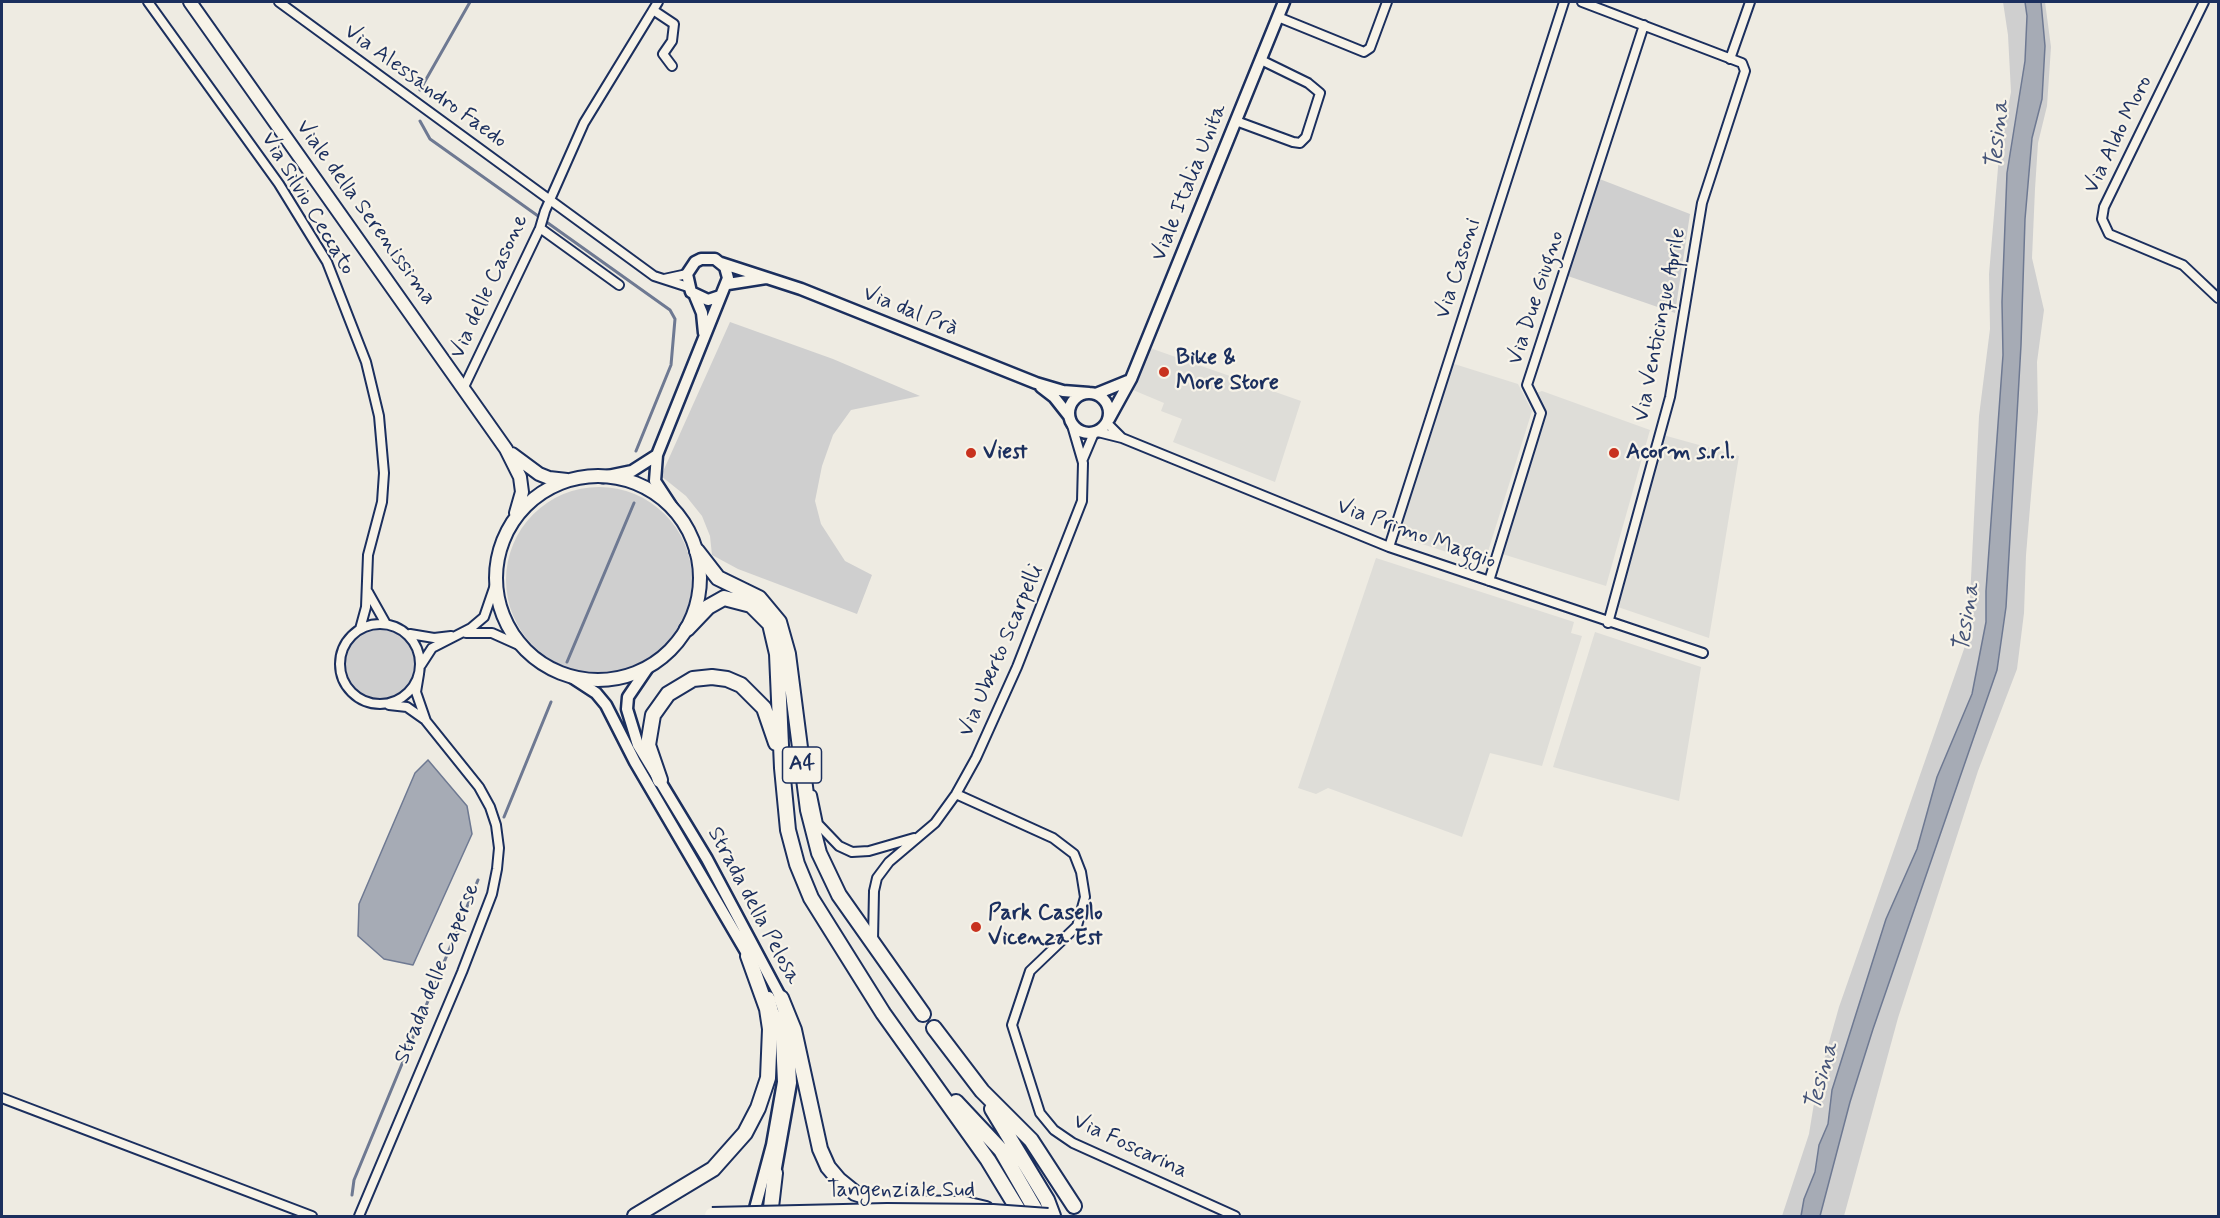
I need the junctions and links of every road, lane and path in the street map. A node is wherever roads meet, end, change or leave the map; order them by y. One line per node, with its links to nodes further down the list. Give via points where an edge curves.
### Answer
1 (148, 2): 50 (street, Via Silvio Ceccato, via 279,184 327,262 348,311 379,416 384,473 382,502 368,555)
2 (190, 2): 33 (main road, Viale della Serenissima)
3 (279, 2): 18 (street, Via Alessandro Faedo)
4 (658, 2): 11 (street, Via delle Casone)
5 (1284, 2): 12 (street, Viale Italia Unita)
6 (1387, 2): 12 (street, via 1370,48 1364,52)
7 (1564, 2): 46 (street, Via Casoni)
8 (1582, 2): 13 (street)
9 (1750, 2): 14 (street)
10 (2204, 2): 29 (street, Via Aldo Moro, via 2104,207 2102,219 2109,234 2183,265)
11 (653, 10): 16 (street, via 674,24 672,41 663,54); 18 (street, Via delle Casone, via 584,123)
12 (1278, 16): 15 (street, Viale Italia Unita)
13 (1644, 25): 14 (street); 48 (street, Via Due Giugno, via 1527,385 1540,413)
14 (1730, 59): 51 (street, Via Venticinque Aprile, via 1742,63 1745,71 1702,204 1670,397)
15 (1261, 60): 17 (street, Viale Italia Unita); 17 (street, via 1320,93 1306,137 1300,143 1293,142)
16 (672, 66)
17 (1236, 121): 31 (street, Viale Italia Unita)
18 (550, 202): 19 (street, Via delle Casone); 23 (street, Via delle Casone)
19 (541, 225): 25 (street); 33 (street, Via delle Casone)
20 (721, 263): 21 (street, via 701,259); 22 (street, Via dal Prà); 24 (street)
21 (687, 274): 23 (street); 26 (street)
22 (769, 278): 24 (street, Via dal Prà); 32 (street, Via dal Prà)
23 (663, 279): 26 (street, Via delle Casone)
24 (728, 284): 28 (street)
25 (619, 285)
26 (688, 287): 27 (street)
27 (695, 296): 28 (street, via 708,300); 30 (street, via 702,313)
28 (720, 296): 30 (street)
29 (2218, 298)
30 (704, 342): 40 (street)
31 (1131, 379): 34 (street, via 1115,388); 36 (street, Viale Italia Unita)
32 (1036, 383): 34 (street, Via dal Prà, via 1063,391); 35 (street, Via dal Prà, via 1054,397)
33 (464, 387): 39 (main road, Viale della Serenissima)
34 (1092, 393): 35 (street, via 1071,403); 36 (street, via 1106,401)
35 (1070, 419): 37 (street, via 1079,431); 41 (street, Via Uberto Scarpelli)
36 (1108, 421): 37 (street); 38 (street, Via Primo Maggio)
37 (1096, 432): 38 (street, Via Primo Maggio); 41 (street, Via Uberto Scarpelli)
38 (1122, 438): 46 (street, Via Primo Maggio)
39 (506, 449): 43 (main road, Viale della Serenissima, via 539,474); 45 (main road, Viale della Serenissima, via 520,477 522,492)
40 (657, 455): 42 (street, via 632,471); 44 (street, via 655,481)
41 (1083, 463): 67 (street, Via Uberto Scarpelli, via 1082,501 992,726)
42 (603, 477): 43 (main road); 44 (main road, via 620,478 647,488)
43 (571, 480): 45 (main road, via 537,496)
44 (672, 507): 47 (main road)
45 (514, 517): 49 (main road, via 501,544)
46 (1389, 547): 48 (street, Via Primo Maggio)
47 (697, 551): 54 (main road, via 700,585); 64 (highway, A4, via 718,578 759,598 778,622 788,654)
48 (1489, 581): 51 (street, Via Primo Maggio)
49 (496, 582): 56 (street, via 484,616 471,628); 57 (main road, via 502,615)
50 (367, 590): 52 (street); 53 (street, Via Silvio Ceccato)
51 (1608, 623): 58 (street, Via Primo Maggio)
52 (386, 624): 53 (street); 55 (street)
53 (360, 629): 62 (street, Strada delle Caperse, via 343,646 340,669 349,691 358,699)
54 (687, 629): 59 (main road, via 671,650); 65 (highway, A4, via 708,607 724,598 751,604 765,617 777,654)
55 (405, 632): 56 (street, via 420,638); 60 (street, Strada delle Caperse, via 417,648)
56 (454, 635): 57 (street, via 492,633); 60 (street, via 428,652)
57 (521, 646): 61 (main road, via 538,662)
58 (1702, 653)
59 (647, 669): 61 (main road, via 612,680); 66 (street, Strada della Pelosa, via 628,697 627,709 638,745)
60 (420, 671): 62 (street, via 405,696); 63 (street, Strada delle Caperse, via 417,692)
61 (573, 678): 70 (street, Strada della Pelosa, via 606,705)
62 (381, 704): 63 (street, Strada delle Caperse, via 407,707)
63 (426, 721): 81 (street, Strada delle Caperse, via 479,787 489,807 497,836 497,869 492,894 462,972)
64 (798, 727): 68 (street, Via Uberto Scarpelli, via 818,824 831,840 852,852); 69 (highway, A4, via 808,810 819,853 839,895)
65 (782, 768): 66 (highway, via 770,724 756,697 741,684 712,677 682,684 668,694 653,715 648,745); 74 (highway, via 788,830 810,898 883,1013)
66 (660, 780): 71 (street, Strada della Pelosa)
67 (956, 794): 68 (street, Via Uberto Scarpelli, via 935,823); 91 (street, Via Foscarina, via 1053,838 1074,854 1081,872 1085,897 1077,926 1030,971 1012,1025 1040,1113 1054,1130 1074,1143)
68 (918, 837): 69 (street, Via Uberto Scarpelli, via 877,878)
69 (873, 944): 72 (highway, A4)
70 (748, 956): 82 (highway, via 770,1029 768,1078 758,1108 745,1132 713,1169); 84 (street, Strada della Pelosa, via 768,993 784,1062 781,1103)
71 (781, 998): 77 (street, Strada della Pelosa, via 791,1083); 79 (highway, bridge, via 794,1030 814,1128 828,1167 855,1193 898,1203 965,1204)
72 (924, 1014)
73 (934, 1028): 75 (highway)
74 (926, 1071): 87 (highway); 88 (highway, via 1001,1150)
75 (982, 1092): 78 (highway, via 1031,1140); 90 (highway)
76 (2, 1098): 80 (street)
77 (775, 1173): 85 (street, Strada della Pelosa); 86 (highway)
78 (1074, 1206)
79 (993, 1212): 83 (highway, Tangenziale Sud, bridge, via 887,1210); 89 (highway, Tangenziale Sud, bridge)
80 (312, 1216)
81 (359, 1216)
82 (635, 1216)
83 (706, 1216)
84 (753, 1216)
85 (762, 1216)
86 (770, 1216)
87 (1022, 1216)
88 (1039, 1216)
89 (1048, 1216)
90 (1053, 1216)
91 (1236, 1216)

